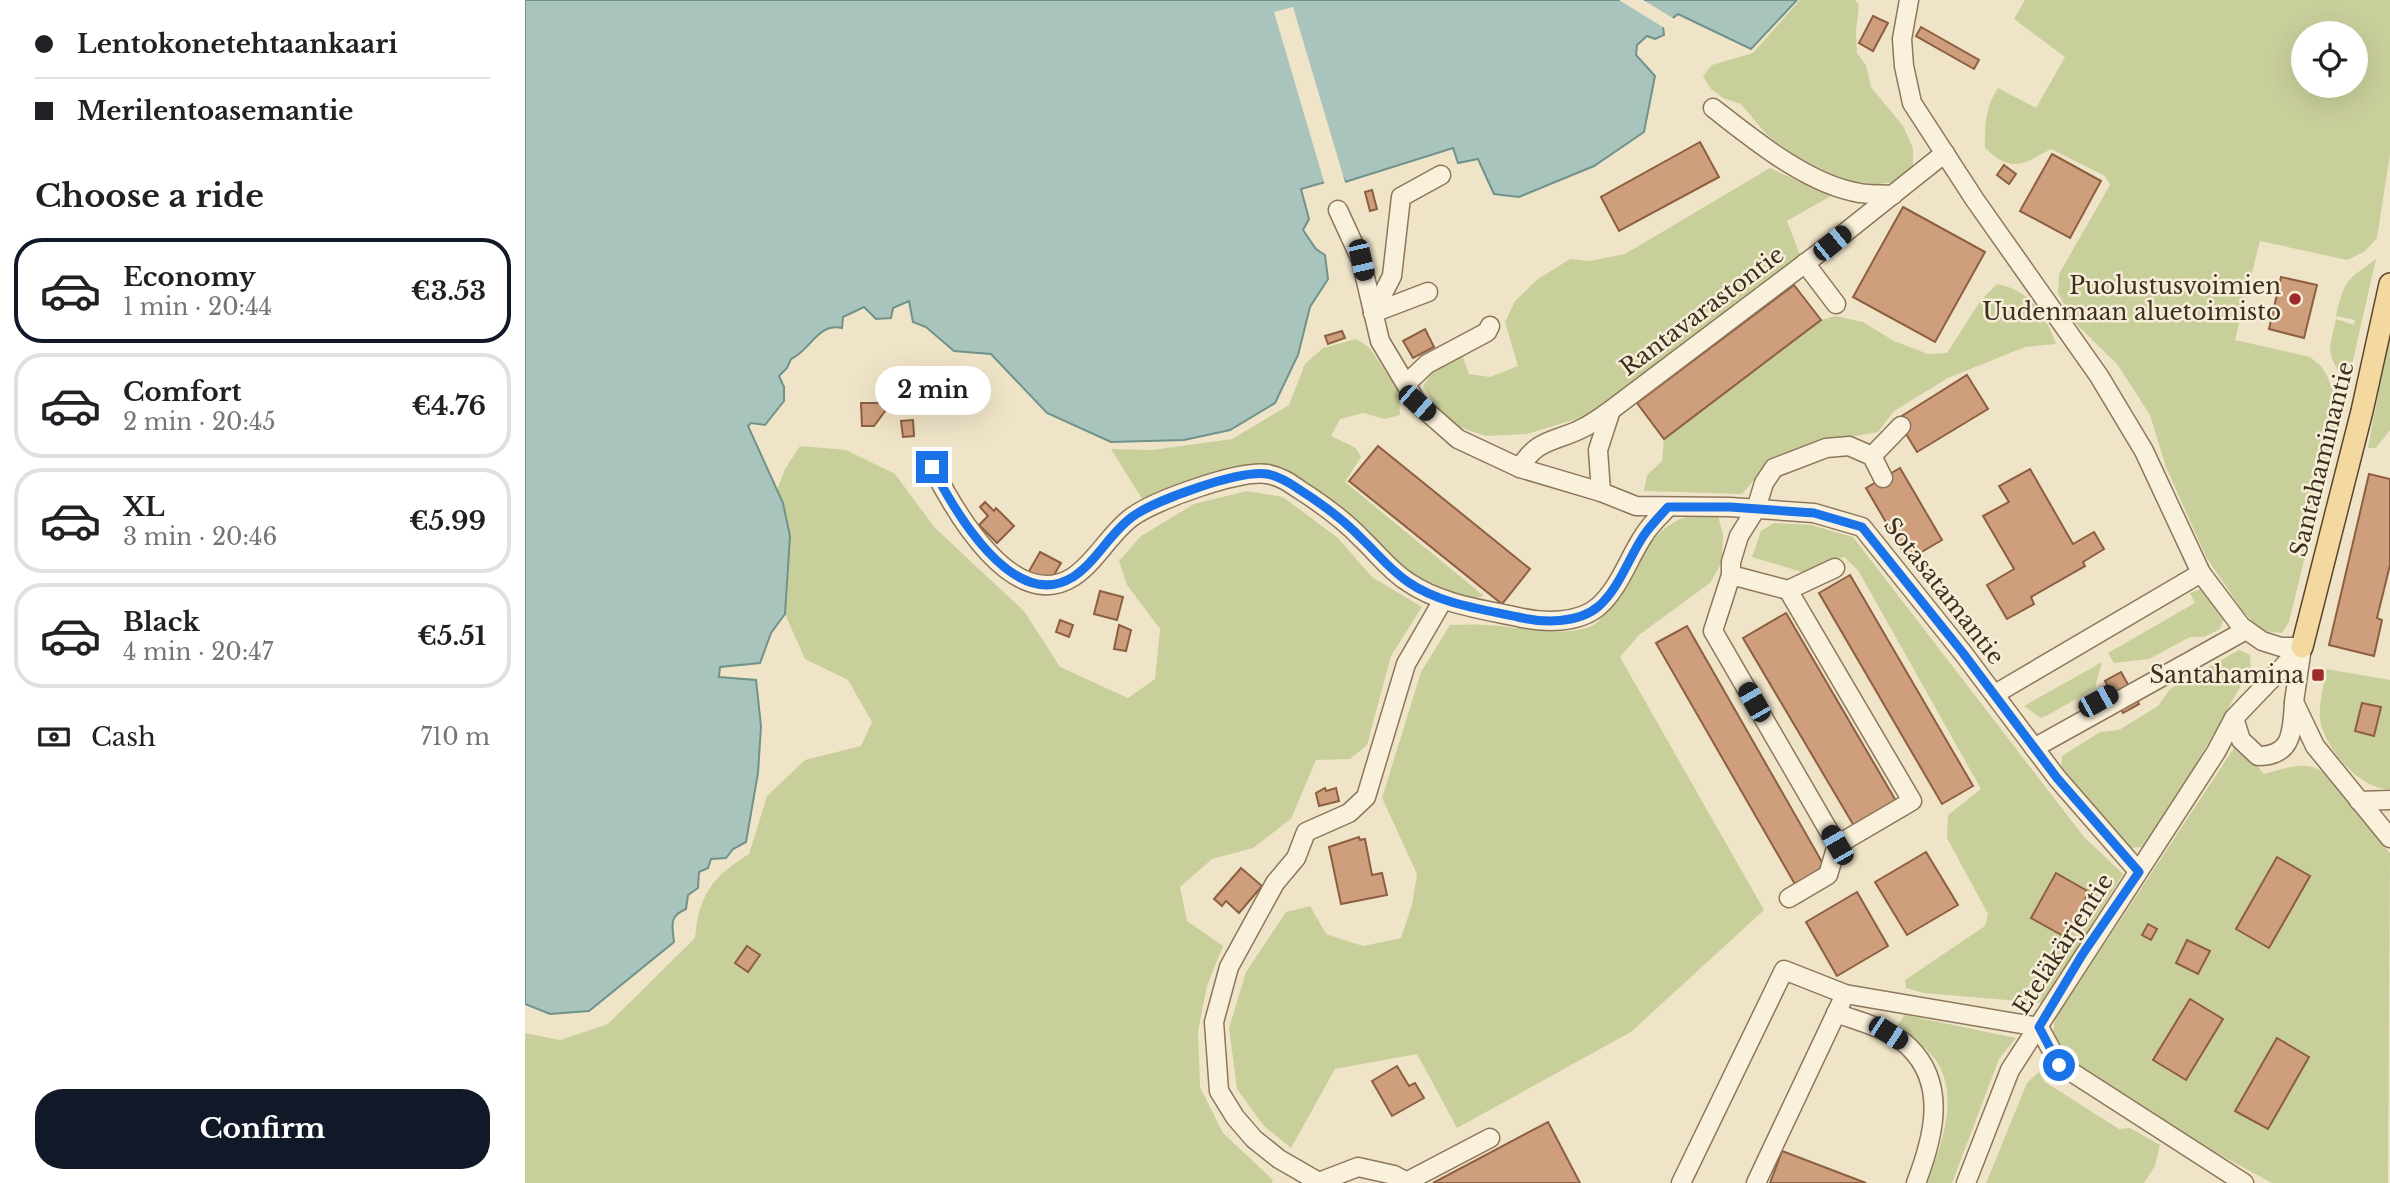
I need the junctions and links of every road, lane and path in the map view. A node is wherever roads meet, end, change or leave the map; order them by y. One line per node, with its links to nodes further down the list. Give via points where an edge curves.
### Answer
1 (1909, 0): 3 (street, via 1902,39 1912,103)
2 (1713, 108): 5 (street, via 1753,139 1824,181 1859,193)
3 (1945, 153): 5 (street, Rantavarastontie); 24 (street, via 2099,376 2144,451)
4 (1441, 175): 11 (street, via 1401,197 1392,276)
5 (1893, 195): 7 (street, Rantavarastontie)
6 (1338, 210): 11 (street, Sotasatamantie, via 1361,260)
7 (1805, 263): 10 (street); 14 (street, Rantavarastontie)
8 (2390, 284): 29 (main road, Santahaminantie)
9 (1428, 292): 11 (street)
10 (1836, 304)
11 (1373, 313): 13 (street, Sotasatamantie, via 1380,341)
12 (1490, 326): 13 (street, via 1487,332 1427,364)
13 (1406, 384): 18 (street, Sotasatamantie, via 1417,403 1458,439)
14 (1611, 410): 18 (street, Rantavarastontie, via 1582,429 1548,440 1527,456); 20 (street, via 1598,450)
15 (1901, 426): 16 (street)
16 (1872, 456): 19 (street); 22 (street, via 1849,446 1826,448 1773,468)
17 (932, 467): 27 (street, via 954,510 1008,572 1029,584 1050,586 1074,576 1133,516 1214,481 1267,474 1280,477 1327,508 1362,538 1385,566)
18 (1520, 468): 20 (street, Sotasatamantie)
19 (1883, 478)
20 (1601, 492): 21 (street, Sotasatamantie, via 1636,506)
21 (1668, 507): 22 (street, Sotasatamantie); 27 (street, via 1644,534 1598,607 1570,620 1528,619)
22 (1756, 509): 25 (street, via 1739,536); 30 (street, Sotasatamantie, via 1814,513 1862,527)
23 (1835, 568): 26 (street)
24 (2201, 573): 28 (street); 30 (street)
25 (1731, 575): 26 (street); 37 (street, via 1713,631)
26 (1788, 590): 37 (street, via 1912,801)
27 (1443, 600): 44 (street, via 1406,664 1366,797 1349,813 1306,832 1296,858 1275,883 1229,967 1214,1022 1219,1091 1254,1139 1319,1182 1358,1167)
28 (2246, 630): 29 (street, via 2281,648); 33 (street)
29 (2302, 647): 31 (street); 32 (street, Eteläkärjentie)
30 (1995, 694): 33 (street, Sotasatamantie)
31 (2294, 702): 32 (street, via 2287,745 2273,756 2258,756 2241,740); 35 (street, via 2315,746)
32 (2234, 718): 38 (street, Eteläkärjentie)
33 (2034, 748): 38 (street, Sotasatamantie)
34 (2390, 800): 35 (street)
35 (2359, 801): 36 (street)
36 (2390, 838)
37 (1837, 845): 39 (street, via 1828,875)
38 (2139, 872): 42 (street, Eteläkärjentie)
39 (1789, 898)
40 (1845, 994): 41 (street); 42 (street); 45 (street, via 1784,970)
41 (1836, 1013): 46 (street); 47 (street, via 1888,1033 1909,1047 1927,1072 1935,1099 1933,1135)
42 (2039, 1027): 48 (street, Eteläkärjentie, via 2010,1070); 49 (street, via 2059,1065)
43 (1490, 1138): 44 (street)
44 (1408, 1182)
45 (1681, 1183)
46 (1756, 1183)
47 (1916, 1183)
48 (1966, 1183)
49 (2244, 1183)

